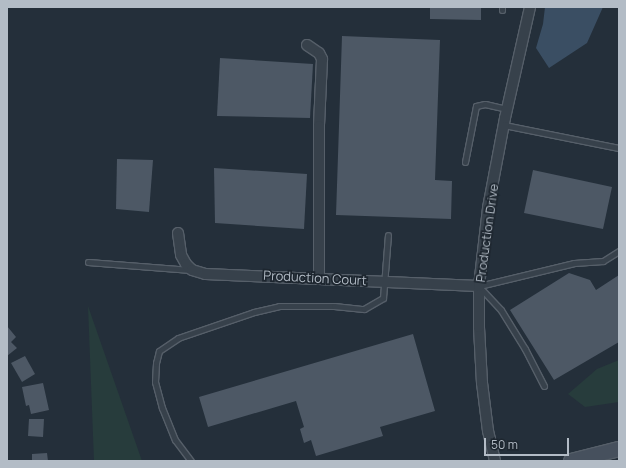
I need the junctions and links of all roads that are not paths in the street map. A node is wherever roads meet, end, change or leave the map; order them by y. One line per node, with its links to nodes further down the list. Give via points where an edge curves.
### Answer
1 (530, 7): 3 (street, Production Drive)
2 (307, 45): 12 (street, via 319,53 322,59 319,126)
3 (507, 109): 4 (street, Production Drive); 6 (lane, via 485,104 476,106)
4 (504, 125): 5 (lane); 14 (street, Production Drive, via 488,208)
5 (619, 148)
6 (465, 162)
7 (178, 233): 11 (street, via 181,255)
8 (388, 235): 13 (lane)
9 (619, 251): 14 (lane, via 603,261 574,263)
10 (88, 262): 11 (lane)
11 (192, 270): 12 (street, Production Court, via 205,274)
12 (319, 278): 13 (street, Production Court)
13 (385, 281): 14 (street, Production Court); 17 (lane, via 383,298 364,309 279,306 178,338 159,351 155,382 162,408 175,440)
14 (479, 286): 15 (lane, via 500,310 525,349); 18 (street, Production Drive, via 482,383)
15 (544, 386)
16 (619, 449): 19 (main road)
17 (191, 461)
18 (495, 461)
19 (571, 461)

